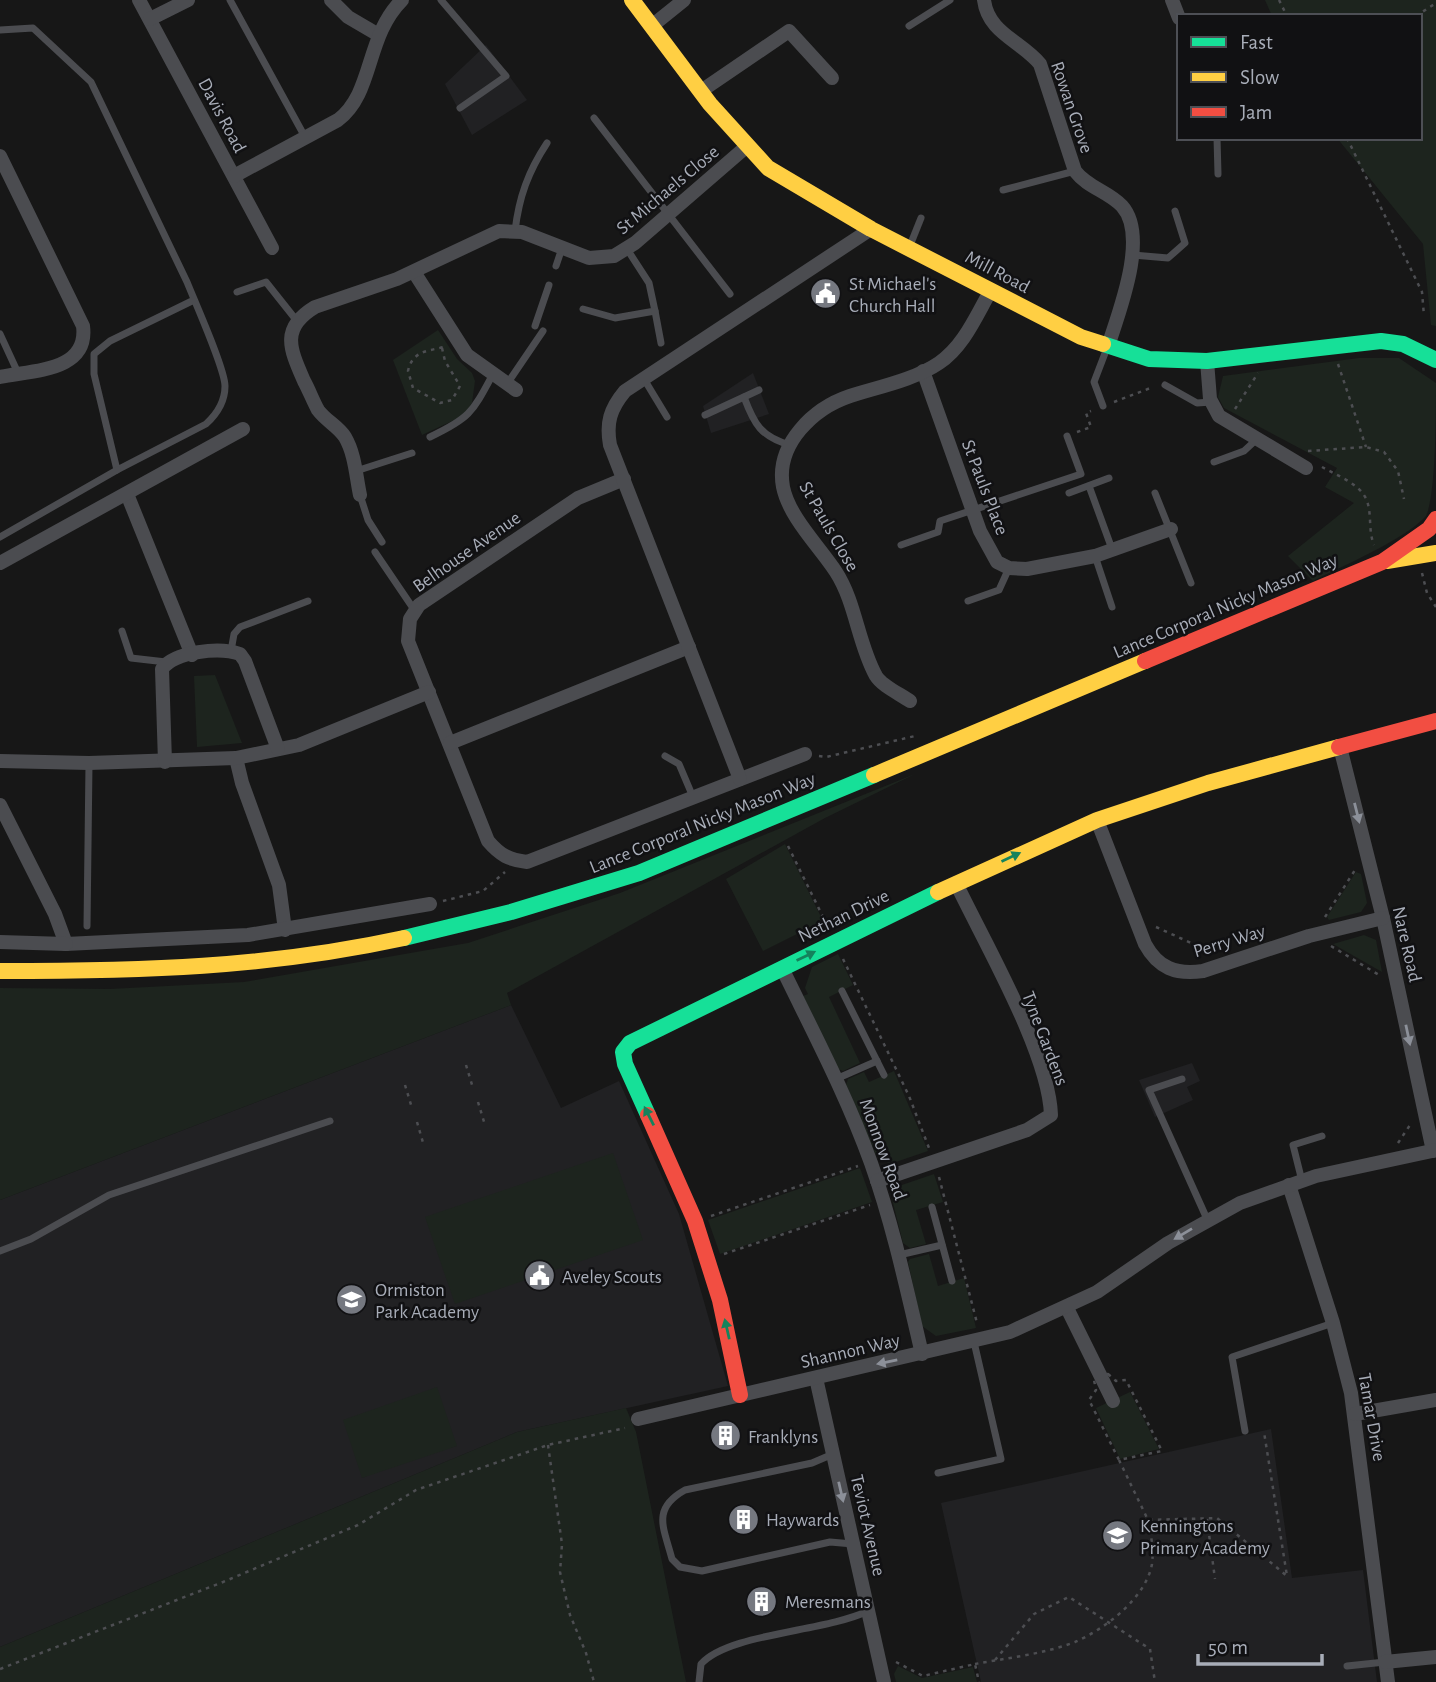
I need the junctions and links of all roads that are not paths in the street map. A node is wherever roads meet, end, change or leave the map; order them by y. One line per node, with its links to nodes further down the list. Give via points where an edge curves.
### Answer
1 (139, 0): 11 (street, Davis Road)
2 (188, 0): 11 (street)
3 (230, 0): 20 (lane)
4 (331, 0): 15 (street, via 348,17)
5 (402, 0): 15 (street)
6 (441, 0): 18 (lane, via 506,76)
7 (632, 0): 12 (street, Mill Road)
8 (684, 0): 12 (street)
9 (950, 0): 13 (lane)
10 (984, 0): 25 (street, Rowan Grove, via 991,21 1040,64)
11 (150, 19): 27 (street, Davis Road)
12 (653, 26): 17 (street, Mill Road)
13 (909, 26)
14 (0, 30): 45 (lane, via 33,29 91,82)
15 (377, 34): 20 (street, via 352,110)
16 (832, 78): 17 (street, via 789,31)
17 (701, 91): 23 (street, Mill Road)
18 (460, 108)
19 (594, 118): 30 (lane)
20 (306, 138): 27 (street)
21 (1217, 140): 26 (lane)
22 (547, 143): 33 (lane, via 518,202)
23 (746, 147): 30 (street, St Michaels Close); 32 (street, Mill Road, via 768,168)
24 (0, 156): 54 (street, via 83,326)
25 (1075, 171): 28 (lane); 38 (street, Rowan Grove, via 1127,211)
26 (1218, 174)
27 (234, 176): 35 (street, Davis Road)
28 (1003, 190)
29 (1175, 211): 38 (lane, via 1185,243 1168,258)
30 (667, 216): 37 (street, St Michaels Close); 44 (lane)
31 (921, 218): 36 (lane)
32 (872, 229): 36 (street, Mill Road); 61 (street)
33 (515, 231): 34 (street, St Michaels Close); 40 (street, via 492,234)
34 (562, 247): 37 (street, St Michaels Close, via 589,258); 39 (lane)
35 (272, 248)
36 (909, 248): 42 (street, Mill Road)
37 (627, 249): 47 (lane, via 649,283)
38 (1133, 255): 53 (street, Rowan Grove)
39 (556, 266)
40 (414, 271): 48 (street, via 315,307); 59 (street, via 467,355)
41 (549, 285): 49 (lane)
42 (991, 290): 53 (street, Mill Road, via 1058,326); 57 (street, St Pauls Close, via 955,349)
43 (237, 292): 48 (lane, via 266,282)
44 (730, 294)
45 (194, 300): 54 (lane); 78 (lane, via 225,382 217,413 206,424)
46 (583, 309): 47 (lane, via 615,318)
47 (655, 311): 52 (lane)
48 (297, 321): 79 (street, via 291,334 295,359 318,410 344,436)
49 (535, 326)
50 (543, 331): 63 (lane)
51 (0, 334): 58 (lane)
52 (661, 343)
53 (1108, 346): 56 (street, Mill Road, via 1149,359); 67 (lane, via 1094,382)
54 (88, 351): 58 (street, via 63,364); 78 (lane)
55 (1436, 360): 56 (street, Mill Road, via 1403,344 1381,341)
56 (1208, 361): 66 (street)
57 (923, 371): 74 (street, St Pauls Close, via 836,400 800,427); 87 (street, St Pauls Place)
58 (19, 373): 60 (street)
59 (493, 374): 63 (street); 72 (lane, via 472,413)
60 (0, 377)
61 (644, 379): 69 (lane); 81 (street, via 613,405 607,426)
62 (1164, 385): 66 (lane, via 1197,403)
63 (512, 387)
64 (759, 390): 65 (lane)
65 (744, 397): 68 (lane); 74 (lane, via 762,433)
66 (1211, 402): 73 (street, via 1219,416)
67 (1103, 406)
68 (705, 415)
69 (667, 417)
70 (243, 429): 85 (street)
71 (1067, 436): 87 (lane, via 1081,474)
72 (429, 437)
73 (1257, 439): 76 (lane, via 1244,451); 77 (street)
74 (791, 446): 111 (street, St Pauls Close, via 783,486 793,510 838,575 877,678)
75 (412, 453): 79 (lane)
76 (1214, 461)
77 (1305, 461)
78 (117, 470): 90 (lane)
79 (356, 471): 86 (street)
80 (1110, 478): 82 (lane)
81 (624, 479): 104 (street, Belhouse Avenue, via 578,498); 106 (street)
82 (1089, 486): 83 (lane); 93 (lane)
83 (1069, 493)
84 (1155, 493): 89 (lane)
85 (127, 494): 98 (street); 108 (street)
86 (360, 495): 91 (lane)
87 (972, 510): 92 (lane, via 940,521 938,532); 99 (street, St Pauls Place, via 997,562)
88 (1436, 519): 97 (street, Lance Corporal Nicky Mason Way)
89 (1171, 529): 93 (street); 100 (lane)
90 (0, 537)
91 (382, 542)
92 (901, 545)
93 (1112, 550): 96 (street)
94 (375, 552): 104 (lane)
95 (1436, 553): 97 (street, Lance Corporal Nicky Mason Way)
96 (1095, 556): 99 (street); 103 (lane)
97 (1381, 562): 134 (street, Lance Corporal Nicky Mason Way, via 639,873 514,913 406,939 290,959 187,969)
98 (0, 564)
99 (1009, 568): 102 (lane, via 999,590)
100 (1191, 583)
101 (308, 601): 107 (lane, via 240,627)
102 (968, 601)
103 (1112, 607)
104 (415, 611): 110 (street, Belhouse Avenue, via 407,629 408,641)
105 (122, 631): 109 (lane, via 131,658)
106 (689, 647): 113 (street); 122 (street)
107 (231, 651): 108 (street); 115 (street, via 245,661)
108 (192, 655): 109 (street)
109 (167, 663): 120 (street, via 162,676)
110 (429, 692): 113 (street, Belhouse Avenue); 115 (street, via 299,745)
111 (910, 701)
112 (1436, 721): 114 (street, Nethan Drive)
113 (450, 743): 123 (street, Belhouse Avenue, via 488,841 498,853 513,860 527,862)
114 (1340, 747): 125 (street, Nethan Drive); 128 (street, Nare Road, one-way to 128)
115 (278, 749): 118 (street)
116 (805, 754): 122 (street)
117 (665, 756): 123 (lane, via 680,764)
118 (236, 758): 120 (street); 130 (street, via 276,875)
119 (0, 761): 121 (street)
120 (165, 762): 121 (street)
121 (89, 763): 129 (lane)
122 (740, 779): 123 (street)
123 (693, 797)
124 (0, 805): 132 (street)
125 (1097, 820): 126 (street, Nethan Drive, one-way to 125); 128 (street, Perry Way, via 1153,958 1167,969 1186,973)
126 (956, 883): 133 (street, Nethan Drive, one-way to 126); 143 (street, Tyne Gardens, via 1021,1020 1048,1090 1051,1115 1027,1130)
127 (430, 904): 130 (street)
128 (1383, 918): 142 (street, Nare Road, one-way to 142)
129 (87, 926)
130 (285, 930): 132 (street, via 173,941)
131 (0, 942): 132 (street)
132 (66, 944)
133 (782, 968): 138 (street, Monnow Road); 156 (street, Nethan Drive, one-way to 133, via 695,1221 629,1076 624,1052 631,1044)
134 (0, 971)
135 (842, 991): 136 (lane)
136 (877, 1061): 137 (lane); 138 (lane)
137 (884, 1075)
138 (836, 1079): 143 (street, Monnow Road)
139 (1182, 1079): 146 (lane, via 1149,1090)
140 (330, 1121): 148 (lane, via 109,1195 31,1240)
141 (1322, 1136): 144 (lane, via 1293,1145)
142 (1434, 1150): 144 (street, Shannon Way)
143 (877, 1181): 149 (street, Monnow Road)
144 (1296, 1183): 146 (street, Shannon Way); 152 (street, Tamar Drive)
145 (932, 1207): 147 (lane)
146 (1207, 1219): 151 (street, Shannon Way, one-way to 151)
147 (942, 1245): 149 (lane); 150 (lane)
148 (0, 1251)
149 (899, 1255): 154 (street, Monnow Road)
150 (952, 1281)
151 (1067, 1308): 153 (street, Shannon Way); 157 (street)
152 (1334, 1323): 159 (street, Tamar Drive); 161 (lane, via 1232,1357)
153 (978, 1341): 154 (street, Shannon Way); 163 (lane, via 1001,1460)
154 (922, 1354): 155 (street, Shannon Way, one-way to 155)
155 (816, 1378): 156 (street, Shannon Way); 162 (street, Teviot Avenue)
156 (740, 1395): 160 (street, Shannon Way)
157 (1113, 1401)
158 (1436, 1401): 159 (street)
159 (1355, 1414): 167 (street, Tamar Drive)
160 (638, 1419)
161 (1245, 1431)
162 (833, 1454): 164 (street, Teviot Avenue, one-way to 164); 164 (lane, via 685,1490 663,1508 662,1519 672,1559 690,1571 830,1542)
163 (938, 1473)
164 (853, 1544): 165 (street, Teviot Avenue)
165 (868, 1610): 169 (lane, via 847,1621 720,1649 701,1664); 170 (street, Teviot Avenue)
166 (1436, 1657): 167 (street)
167 (1385, 1662): 168 (lane); 171 (street, Tamar Drive)
168 (1347, 1666)
169 (699, 1682)
170 (884, 1682)
171 (1388, 1682)

